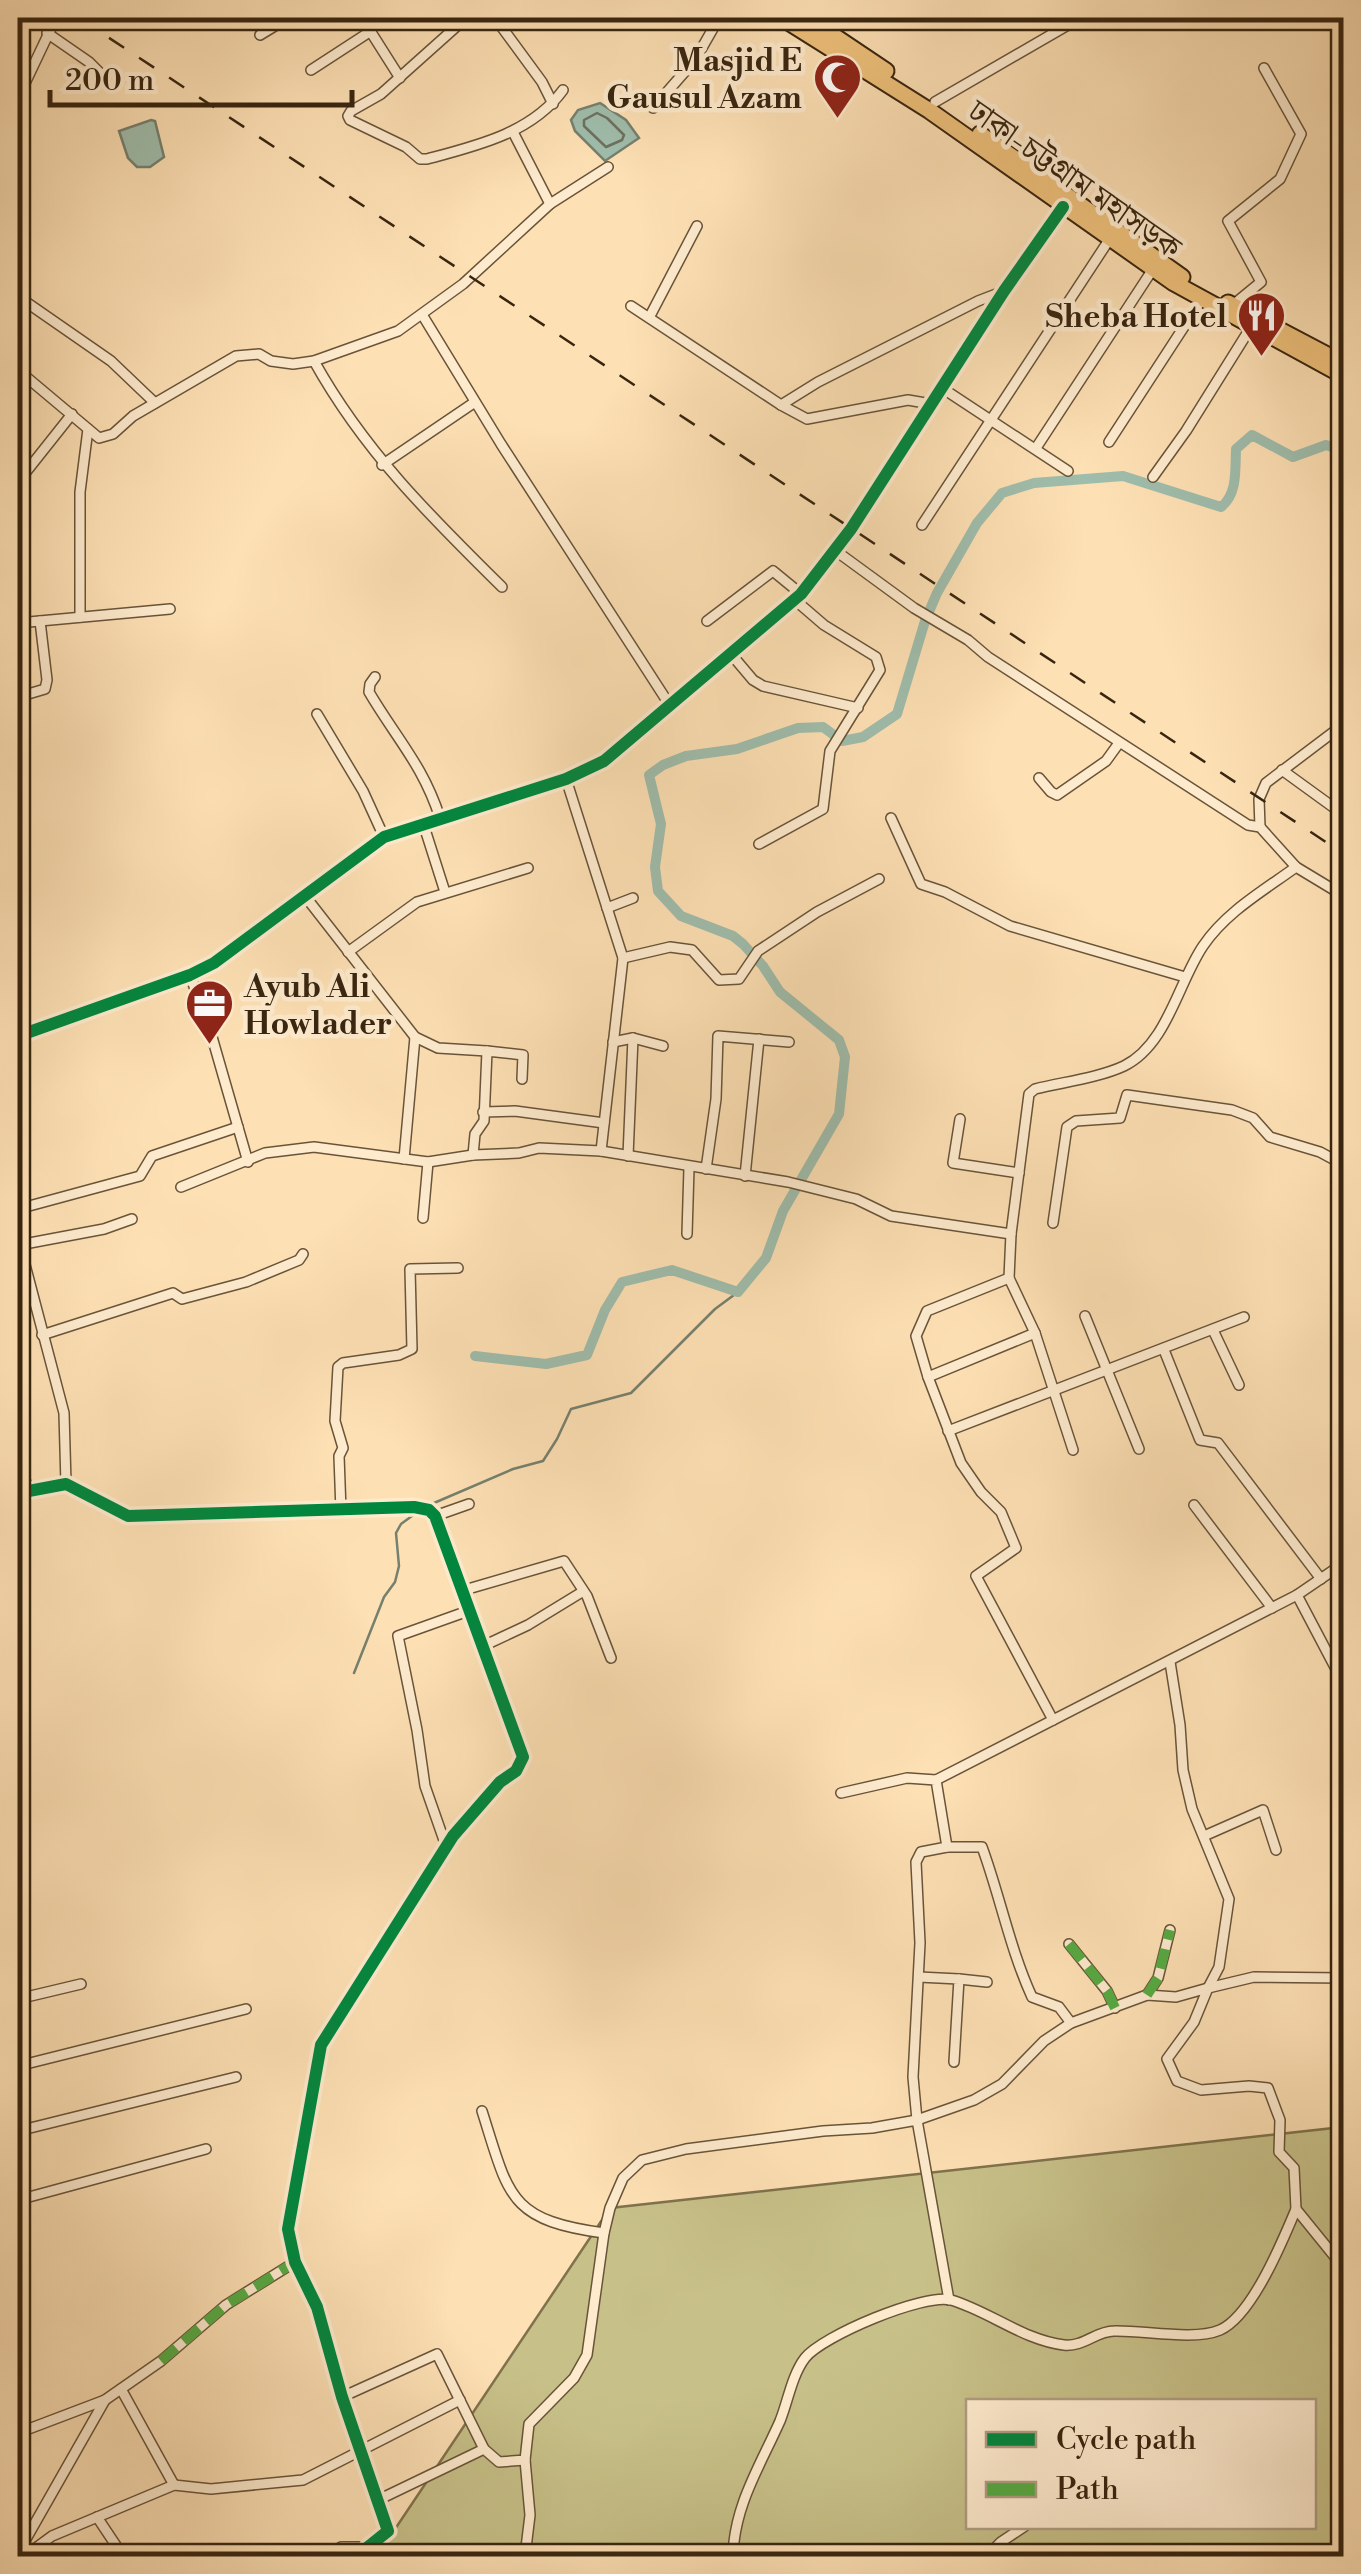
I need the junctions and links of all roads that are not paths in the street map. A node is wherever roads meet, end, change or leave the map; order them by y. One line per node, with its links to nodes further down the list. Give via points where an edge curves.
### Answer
1 (56, 18): 11 (street)
2 (288, 18): 12 (street)
3 (362, 18): 10 (street)
4 (466, 18): 15 (street)
5 (495, 18): 20 (street)
6 (719, 18): 21 (street, via 695,60)
7 (782, 18): 25 (highway, ঢাকা-চট্টগ্রাম মহাসড়ক, via 930,111)
8 (807, 18): 19 (highway, ঢাকা-চট্টগ্রাম মহাসড়ক)
9 (1080, 18): 19 (street)
10 (371, 31): 14 (street); 15 (street)
11 (47, 33): 16 (street); 18 (street)
12 (260, 35)
13 (1264, 68): 32 (street, via 1302,134 1280,179 1228,222 1261,282)
14 (310, 70)
15 (400, 78): 22 (street, via 350,110 350,120 420,159)
16 (106, 79)
17 (563, 90): 20 (street)
18 (18, 98)
19 (935, 102): 32 (highway, ঢাকা-চট্টগ্রাম মহাসড়ক)
20 (554, 104): 22 (street)
21 (653, 108)
22 (514, 132): 24 (street)
23 (608, 168): 24 (street)
24 (550, 204): 34 (street)
25 (1063, 207): 27 (highway, ঢাকা-চট্টগ্রাম মহাসড়ক); 29 (street)
26 (697, 226): 35 (street)
27 (1109, 240): 28 (highway, ঢাকা-চট্টগ্রাম মহাসড়ক); 47 (street)
28 (1152, 269): 30 (highway, ঢাকা-চট্টগ্রাম মহাসড়ক); 50 (street)
29 (1004, 291): 41 (street); 45 (street)
30 (1202, 299): 36 (highway, ঢাকা-চট্টগ্রাম মহাসড়ক); 49 (street)
31 (26, 302): 43 (street, via 110,361)
32 (1232, 305): 38 (highway, ঢাকা-চট্টগ্রাম মহাসড়ক)
33 (631, 306): 35 (street)
34 (423, 316): 37 (street); 42 (street)
35 (650, 316): 45 (street)
36 (1251, 327): 40 (highway, ঢাকা-চট্টগ্রাম মহাসড়ক); 53 (street)
37 (314, 362): 43 (street, via 236,356); 51 (street)
38 (1343, 364)
39 (18, 370): 46 (street)
40 (1344, 376)
41 (942, 388): 44 (street); 47 (street)
42 (475, 402): 51 (street); 67 (street)
43 (155, 403): 48 (street, via 112,434 99,438)
44 (932, 404): 45 (street, via 908,400 808,419); 56 (street)
45 (781, 406)
46 (72, 414): 48 (street); 54 (street)
47 (990, 419): 50 (street); 55 (street)
48 (88, 429): 60 (street, via 80,492)
49 (1109, 442)
50 (1036, 448): 52 (street)
51 (382, 465): 57 (street)
52 (1068, 471)
53 (1153, 477)
54 (18, 482)
55 (922, 525)
56 (836, 551): 58 (street); 71 (street)
57 (502, 587)
58 (798, 597): 62 (street, via 773,572); 64 (street); 68 (street, via 824,625 880,663)
59 (170, 609): 60 (street)
60 (80, 618): 61 (street)
61 (40, 621): 63 (street); 66 (street, via 45,689)
62 (707, 621)
63 (18, 623)
64 (731, 654): 67 (street); 68 (street, via 763,686)
65 (376, 677): 76 (street, via 369,692 416,760)
66 (18, 697)
67 (670, 704): 74 (street, via 604,761)
68 (858, 708): 81 (street, via 830,751 823,808)
69 (317, 714): 80 (street)
70 (1344, 724): 72 (street)
71 (1119, 743): 73 (street, via 1106,761 1057,795); 79 (street, via 1248,826)
72 (1282, 770): 75 (street); 79 (street, via 1258,798)
73 (1039, 778)
74 (566, 779): 76 (street); 89 (street)
75 (1344, 815)
76 (440, 818): 78 (street)
77 (891, 818): 93 (street, via 921,884 1010,926)
78 (424, 823): 80 (street); 85 (street)
79 (1260, 827): 82 (street)
80 (384, 838): 86 (street)
81 (759, 844)
82 (1296, 867): 87 (street); 93 (street, via 1227,917)
83 (528, 868): 85 (street)
84 (878, 878): 91 (street, via 758,951 738,979 719,980 692,950 670,947)
85 (445, 892): 90 (street, via 417,902)
86 (306, 896): 90 (street); 92 (street)
87 (1344, 896)
88 (633, 898): 89 (street)
89 (607, 908): 91 (street)
90 (348, 952): 95 (street)
91 (623, 958): 98 (street)
92 (190, 975): 94 (street); 106 (street)
93 (1185, 977): 116 (street, via 1141,1055 1029,1094)
94 (18, 1036)
95 (415, 1037): 101 (street, via 438,1048); 110 (street)
96 (633, 1038): 98 (street); 100 (street); 109 (street)
97 (759, 1040): 99 (street); 115 (street, via 718,1036); 117 (street)
98 (613, 1042): 105 (street)
99 (790, 1042)
100 (664, 1046)
101 (487, 1051): 102 (street, via 524,1054); 103 (street)
102 (522, 1079)
103 (483, 1112): 105 (street); 108 (street)
104 (960, 1118): 116 (street, via 953,1163)
105 (604, 1123): 107 (street)
106 (238, 1127): 111 (street); 119 (street, via 152,1156 140,1176)
107 (601, 1151): 108 (street); 109 (street)
108 (473, 1155): 112 (street)
109 (628, 1156): 114 (street)
110 (404, 1159): 111 (street, via 314,1148 265,1153); 112 (street)
111 (248, 1162): 118 (street)
112 (428, 1162): 120 (street)
113 (1344, 1165): 122 (street, via 1270,1136 1253,1118 1232,1110 1127,1095 1120,1118 1067,1127)
114 (689, 1168): 115 (street); 123 (street)
115 (706, 1170): 117 (street)
116 (1019, 1174): 124 (street)
117 (746, 1176): 124 (street, via 856,1199 891,1216)
118 (181, 1187)
119 (18, 1209)
120 (422, 1218)
121 (132, 1219): 125 (street, via 104,1230)
122 (1053, 1223)
123 (687, 1234)
124 (1010, 1234): 128 (street)
125 (18, 1242): 133 (street)
126 (303, 1254): 133 (street, via 246,1282 115,1309)
127 (458, 1268): 147 (street, via 410,1269 412,1350 338,1367)
128 (1009, 1278): 132 (street); 136 (street, via 926,1311 916,1336)
129 (1085, 1316): 135 (street)
130 (1244, 1317): 131 (street)
131 (1213, 1330): 134 (street); 137 (street)
132 (1035, 1334): 136 (street); 138 (street)
133 (42, 1335): 143 (street, via 64,1413)
134 (1164, 1350): 135 (street); 150 (street, via 1200,1440 1218,1443)
135 (1107, 1372): 138 (street); 140 (street)
136 (928, 1377): 139 (street)
137 (1238, 1386)
138 (1054, 1391): 139 (street); 141 (street)
139 (948, 1432): 160 (street, via 961,1464 1001,1512 1016,1548 976,1576)
140 (1138, 1449)
141 (1073, 1450)
142 (18, 1454): 144 (street)
143 (66, 1484): 144 (street); 147 (street, via 128,1516)
144 (22, 1492)
145 (469, 1504): 148 (street)
146 (1194, 1506): 154 (street)
147 (340, 1511): 148 (street, via 414,1507)
148 (432, 1513): 151 (street)
149 (1344, 1563): 150 (street)
150 (1321, 1579): 153 (street)
151 (461, 1591): 152 (street, via 564,1561); 155 (street)
152 (582, 1592): 156 (street); 157 (street)
153 (1297, 1595): 154 (street); 159 (street, via 1337,1671)
154 (1272, 1608): 158 (street)
155 (468, 1611): 156 (street); 164 (street, via 398,1636 425,1786)
156 (482, 1647): 164 (street, via 523,1758)
157 (611, 1658)
158 (1170, 1662): 160 (street); 163 (street, via 1183,1770)
159 (1344, 1668)
160 (1053, 1720): 161 (street)
161 (936, 1780): 162 (street, via 908,1778); 165 (street)
162 (841, 1793)
163 (1204, 1836): 166 (street, via 1263,1810); 174 (street, via 1229,1899 1220,1967)
164 (446, 1846): 190 (street, via 322,2045 288,2229)
165 (947, 1847): 169 (street, via 921,1852 916,1862); 179 (street, via 982,1847 1032,1996 1059,2007)
166 (1276, 1850)
167 (1170, 1930): 175 (street)
168 (1070, 1944): 177 (street)
169 (919, 1977): 171 (street); 184 (street, via 912,2077)
170 (1344, 1978): 174 (street, via 1254,1977)
171 (959, 1979): 172 (street); 180 (street)
172 (988, 1982)
173 (81, 1984): 176 (street)
174 (1208, 1988): 175 (street, via 1176,1997); 188 (street, via 1167,2059 1177,2081 1201,2090 1268,2088 1280,2120 1279,2152 1294,2168)
175 (1147, 1995): 177 (street)
176 (18, 1999)
177 (1114, 2008): 179 (street)
178 (246, 2009): 181 (street)
179 (1070, 2023): 184 (street, via 1002,2084)
180 (954, 2062)
181 (18, 2066)
182 (236, 2076): 185 (street)
183 (482, 2111): 189 (street, via 511,2194 524,2208 565,2227)
184 (917, 2120): 189 (street, via 642,2160 623,2178); 192 (street)
185 (18, 2131)
186 (206, 2149): 187 (street)
187 (18, 2200)
188 (1296, 2209): 191 (street); 192 (street, via 1252,2299 1221,2330 1109,2330 1064,2345)
189 (604, 2233): 200 (street, via 588,2356 529,2424)
190 (295, 2262): 193 (street, via 226,2305); 194 (street, via 317,2307)
191 (1344, 2262)
192 (949, 2300): 211 (street, via 906,2304 806,2357 749,2484)
193 (121, 2389): 195 (street); 201 (street)
194 (342, 2398): 196 (street, via 437,2354); 199 (street)
195 (104, 2400): 197 (street); 206 (street)
196 (460, 2400): 198 (street); 199 (street)
197 (18, 2432)
198 (484, 2449): 200 (street, via 499,2462); 202 (street)
199 (360, 2450): 201 (street, via 303,2480); 202 (street)
200 (525, 2460): 210 (street)
201 (174, 2485): 203 (street)
202 (378, 2500): 205 (street, via 388,2530)
203 (97, 2517): 207 (street); 208 (street)
204 (1020, 2529): 212 (street)
205 (367, 2552): 209 (street, via 341,2547)
206 (18, 2554)
207 (25, 2556)
208 (123, 2556)
209 (327, 2556)
210 (525, 2556)
211 (733, 2556)
212 (987, 2556)

